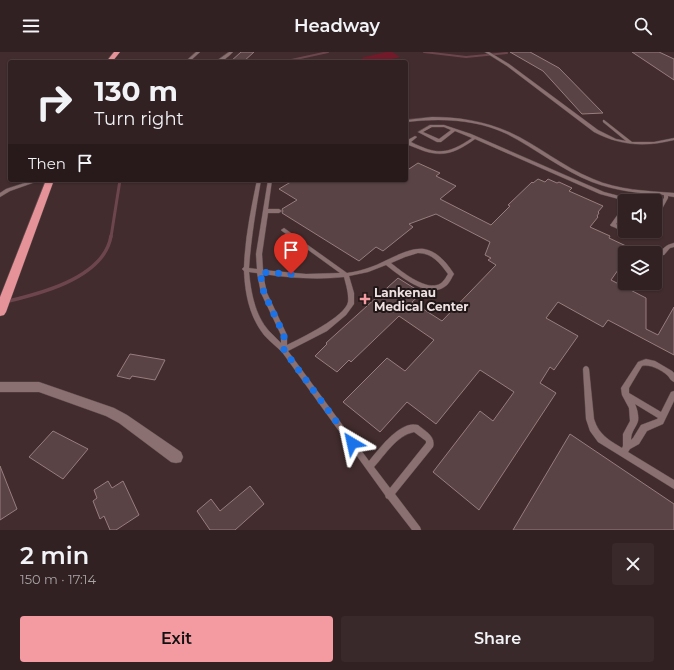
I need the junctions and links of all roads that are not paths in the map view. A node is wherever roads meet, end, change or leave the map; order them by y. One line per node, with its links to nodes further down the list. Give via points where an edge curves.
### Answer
1 (117, 52): 5 (highway)
2 (198, 52): 6 (lane)
3 (231, 52): 7 (lane)
4 (488, 53): 15 (lane, via 596,131 610,138)
5 (111, 60)
6 (189, 60)
7 (220, 60)
8 (408, 121): 21 (lane, via 444,118 488,126 507,133 594,181 620,189)
9 (604, 121): 15 (lane)
10 (454, 130): 10 (lane, via 444,126 431,126 420,132 439,140); 12 (lane, via 466,138)
11 (415, 137): 14 (lane)
12 (474, 138): 16 (lane, via 464,146 437,154); 24 (lane, via 602,193)
13 (674, 139): 15 (lane, via 648,144)
14 (408, 142)
15 (630, 142)
16 (408, 143)
17 (33, 182): 22 (lane)
18 (49, 182): 37 (highway)
19 (259, 182): 34 (lane)
20 (270, 182): 26 (lane)
21 (666, 194): 23 (lane); 25 (lane)
22 (0, 195)
23 (674, 195)
24 (618, 197)
25 (663, 203)
26 (266, 211): 27 (lane); 35 (lane, via 259,254)
27 (279, 211)
28 (618, 217): 29 (lane, via 613,224)
29 (618, 226)
30 (284, 230): 36 (lane)
31 (674, 244): 32 (lane, via 668,246)
32 (662, 254)
33 (388, 264): 33 (lane, via 424,288 437,288 447,281 451,274 434,256 423,251); 36 (lane)
34 (245, 269): 35 (lane); 38 (lane, via 248,297 254,312 271,339)
35 (260, 272): 36 (lane, via 322,277); 38 (lane, via 264,293 284,335)
36 (346, 275): 38 (lane, via 351,304 344,313 324,329)
37 (2, 307)
38 (284, 350): 47 (lane)
39 (586, 369): 45 (lane, via 593,428 601,439)
40 (674, 379): 43 (lane, via 659,366 646,362 640,364 626,388)
41 (0, 387): 46 (street, via 39,387 110,412)
42 (674, 394): 44 (lane)
43 (626, 395): 44 (lane); 45 (lane, via 633,407 634,421 627,434)
44 (663, 416): 45 (lane, via 660,422 644,428 636,441)
45 (625, 450): 48 (lane)
46 (176, 457)
47 (369, 467): 49 (lane); 49 (lane, via 400,433 408,428 415,428 429,439 430,444)
48 (674, 485)
49 (390, 495): 50 (lane)
50 (417, 530)

